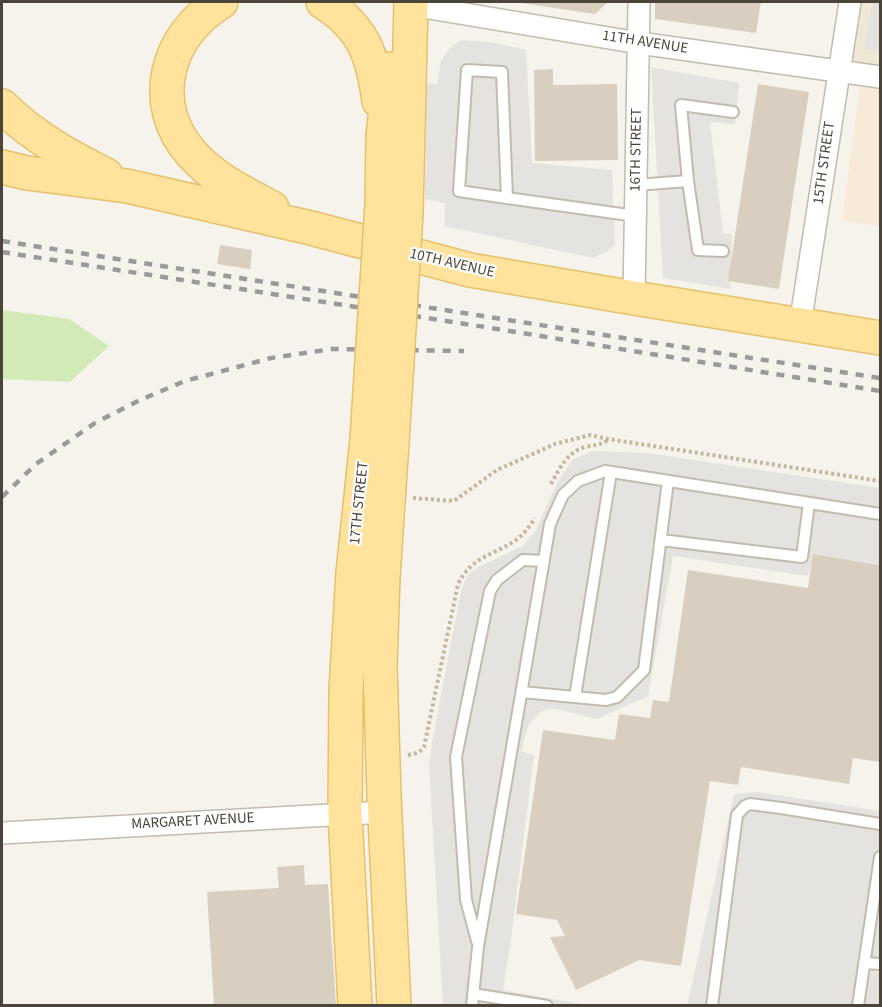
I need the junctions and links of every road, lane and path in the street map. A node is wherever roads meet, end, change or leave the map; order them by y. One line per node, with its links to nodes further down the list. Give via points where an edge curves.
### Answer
1 (221, 2): 19 (main road, via 201,15 187,31 171,62 167,100 171,118 181,140 209,170)
2 (323, 2): 11 (main road, via 348,21 369,53)
3 (639, 2): 6 (street, 16TH STREET)
4 (850, 2): 7 (street, 15TH STREET)
5 (404, 3): 6 (street, 11TH AVENUE); 11 (main road, 17TH STREET); 17 (main road, 17TH STREET)
6 (639, 43): 7 (street, 11TH AVENUE); 14 (street, 16TH STREET)
7 (838, 70): 8 (street, 11TH AVENUE); 22 (street, 15TH STREET)
8 (880, 77)
9 (2, 106): 15 (main road, via 66,155)
10 (733, 112): 13 (lane, via 681,105)
11 (382, 135): 17 (main road, 17TH STREET)
12 (14, 170): 15 (main road, 10TH AVENUE)
13 (688, 181): 14 (lane); 20 (lane, via 698,250)
14 (636, 185): 18 (street, 16TH STREET)
15 (127, 186): 19 (main road, 10TH AVENUE)
16 (507, 198): 16 (lane, via 502,72 467,70 459,191); 18 (lane)
17 (394, 209): 24 (main road, 17TH STREET, bridge)
18 (636, 216): 21 (street, 16TH STREET)
19 (311, 228): 21 (main road, 10TH AVENUE, via 470,270)
20 (723, 251)
21 (634, 298): 22 (main road, 10TH AVENUE)
22 (800, 325): 23 (main road, 10TH AVENUE)
23 (880, 338)
24 (380, 441): 33 (main road, 17TH STREET, via 380,665); 34 (main road, 17TH STREET, via 353,573 346,690)
25 (611, 472): 26 (lane); 30 (lane, via 578,481 563,495 550,524); 32 (lane)
26 (668, 481): 27 (lane); 29 (lane)
27 (809, 503): 28 (lane); 29 (lane, via 801,557)
28 (880, 514)
29 (661, 540): 32 (lane, via 644,670 617,697)
30 (544, 561): 31 (lane); 38 (lane, via 523,560 497,580 490,591 456,757 466,900)
31 (522, 692): 32 (lane); 38 (lane)
32 (575, 697)
33 (385, 812): 34 (street, MARGARET AVENUE); 43 (main road, 17TH STREET)
34 (345, 814): 36 (street, MARGARET AVENUE); 42 (main road, 17TH STREET)
35 (880, 824): 45 (lane, via 781,807 744,806 737,815)
36 (2, 832)
37 (880, 857): 39 (lane)
38 (478, 947): 41 (lane)
39 (864, 963): 40 (lane); 46 (lane)
40 (880, 964)
41 (472, 1000): 44 (lane)
42 (355, 1005)
43 (394, 1005)
44 (548, 1005)
45 (712, 1005)
46 (858, 1005)

